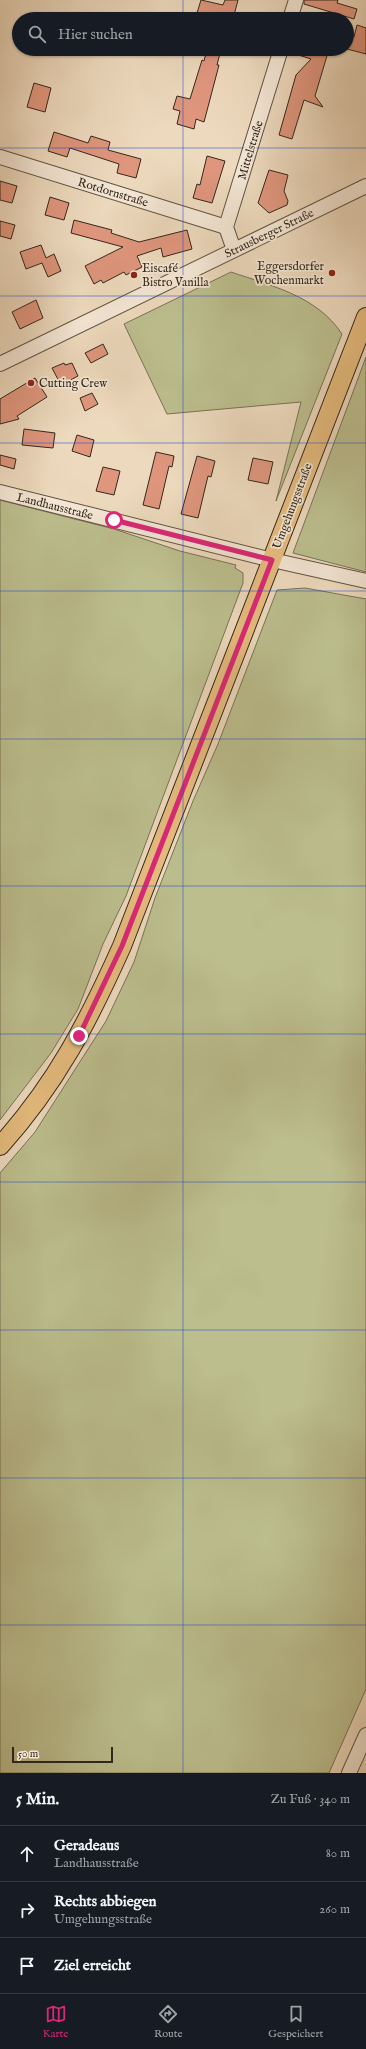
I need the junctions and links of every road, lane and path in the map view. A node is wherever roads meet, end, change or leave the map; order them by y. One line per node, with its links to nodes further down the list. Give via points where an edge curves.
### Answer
1 (296, 0): 2 (street)
2 (292, 12)
3 (279, 56): 6 (street, Mittelstraße)
4 (0, 157): 6 (street, Rotdornstraße)
5 (366, 186): 7 (street, Strausberger Straße)
6 (226, 227): 7 (street)
7 (234, 250): 9 (street, Strausberger Straße)
8 (366, 317): 11 (main road, Umgehungsstraße)
9 (0, 364)
10 (0, 492): 11 (street, Landhausstraße)
11 (272, 560): 12 (street, Landhausstraße); 13 (main road, Umgehungsstraße, via 102,990 55,1076)
12 (366, 581)
13 (0, 1146)
14 (366, 1735): 15 (street)
15 (349, 1773)

